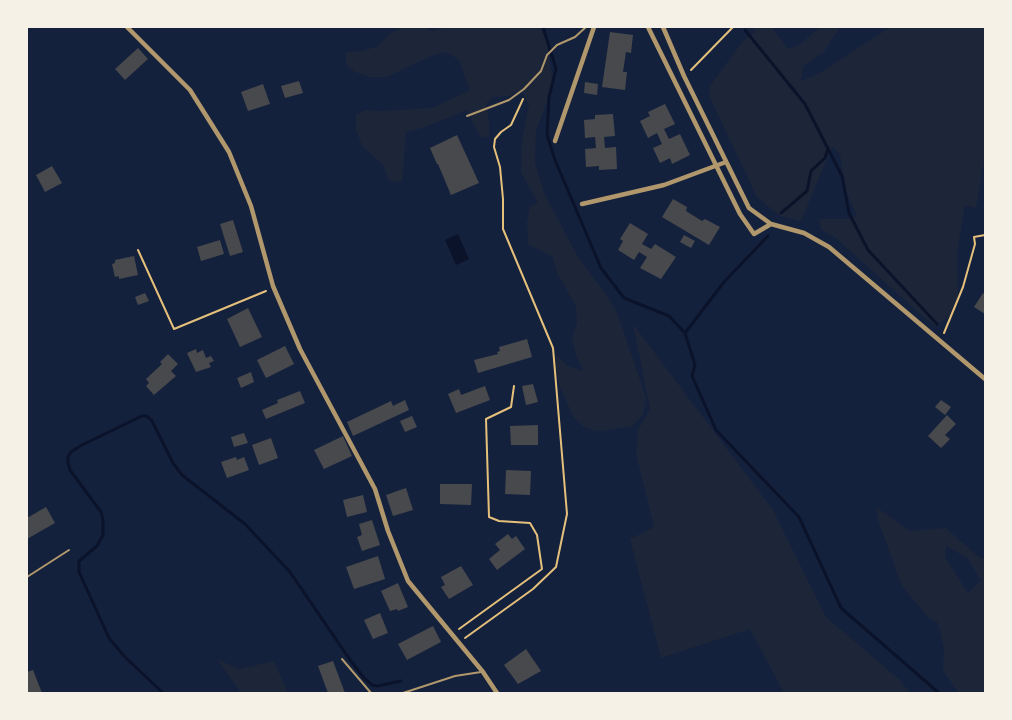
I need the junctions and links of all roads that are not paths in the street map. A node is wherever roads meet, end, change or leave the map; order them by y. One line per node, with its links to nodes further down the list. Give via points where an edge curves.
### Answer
1 (127, 27): 16 (street, via 190,90 229,152 251,206 273,288 300,349 375,489 408,581)
2 (586, 27): 6 (lane, via 557,45 547,55 541,71 509,100)
3 (594, 27): 7 (street)
4 (648, 27): 9 (street)
5 (663, 27): 8 (street)
6 (467, 116)
7 (555, 141)
8 (726, 162): 9 (street); 11 (street, via 749,208)
9 (715, 166): 10 (street, via 664,184); 11 (street, via 754,234)
10 (582, 204)
11 (771, 224): 12 (street, via 804,233 829,247)
12 (985, 379)
13 (69, 550): 14 (lane)
14 (27, 577)
15 (342, 659): 17 (lane)
16 (483, 672): 18 (lane, via 455,676); 19 (street)
17 (371, 693)
18 (403, 693)
19 (497, 693)

